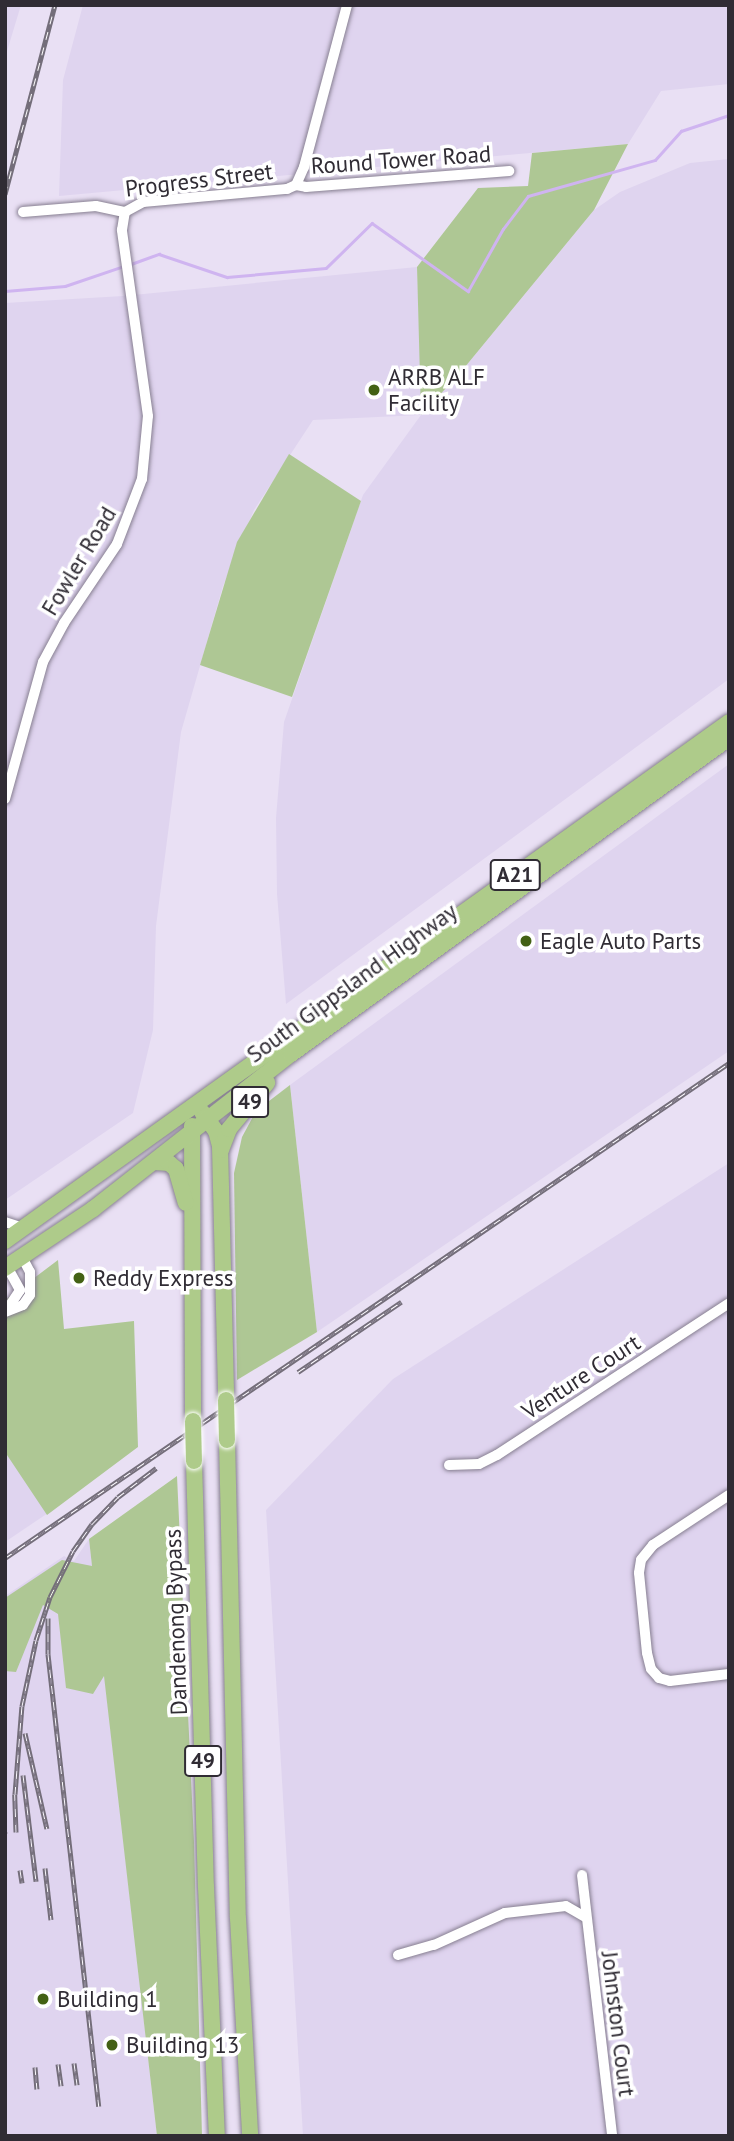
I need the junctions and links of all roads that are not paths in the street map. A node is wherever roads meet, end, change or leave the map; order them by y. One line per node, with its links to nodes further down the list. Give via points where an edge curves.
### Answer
1 (347, 5): 3 (street)
2 (509, 171): 3 (street, Round Tower Road)
3 (296, 185): 5 (street, Progress Street, via 148,202)
4 (23, 212): 5 (street, Progress Street, via 96,206)
5 (125, 212): 8 (street, Fowler Road, via 125,251 148,416 142,479 117,544 64,623 44,662)
6 (729, 722): 9 (highway, South Gippsland Highway / A21)
7 (729, 738): 9 (highway, South Gippsland Highway / A21)
8 (5, 799)
9 (627, 803): 10 (highway, South Gippsland Highway / A21)
10 (386, 976): 11 (highway, South Gippsland Highway / A21); 12 (highway, South Gippsland Highway / A21)
11 (291, 1054): 13 (highway, South Gippsland Highway / A21); 15 (highway, 49, via 232,1125)
12 (194, 1106): 13 (highway, 49); 14 (highway, Dandenong Bypass / 49); 18 (highway, South Gippsland Highway / A21)
13 (208, 1120): 14 (highway, South Gippsland Highway / A21); 15 (highway, 49, via 218,1137)
14 (192, 1132): 16 (highway, South Gippsland Highway / A21); 20 (highway, Dandenong Bypass / 49)
15 (220, 1155): 33 (highway, 49, bridge, via 239,1918)
16 (149, 1166): 20 (highway, 49, via 169,1163 177,1171); 22 (highway, South Gippsland Highway / A21)
17 (5, 1222): 18 (street)
18 (24, 1228): 19 (highway, South Gippsland Highway / A21)
19 (5, 1241)
20 (194, 1243): 32 (highway, Dandenong Bypass / 49, bridge, via 194,1461)
21 (5, 1249): 22 (highway)
22 (22, 1257): 23 (highway, South Gippsland Highway / A21); 25 (street, via 30,1272 30,1295 23,1306)
23 (6, 1266): 25 (street, via 20,1290)
24 (729, 1303): 26 (street, Venture Court, via 496,1455 480,1464)
25 (5, 1311)
26 (449, 1465)
27 (729, 1495): 28 (street, via 653,1545 641,1560 639,1573 647,1653 659,1678 670,1681)
28 (729, 1674)
29 (582, 1875): 30 (street, Johnston Court)
30 (585, 1917): 31 (street, via 566,1906 505,1913 435,1945); 34 (street, Johnston Court)
31 (398, 1955)
32 (217, 2136)
33 (250, 2136)
34 (612, 2136)

